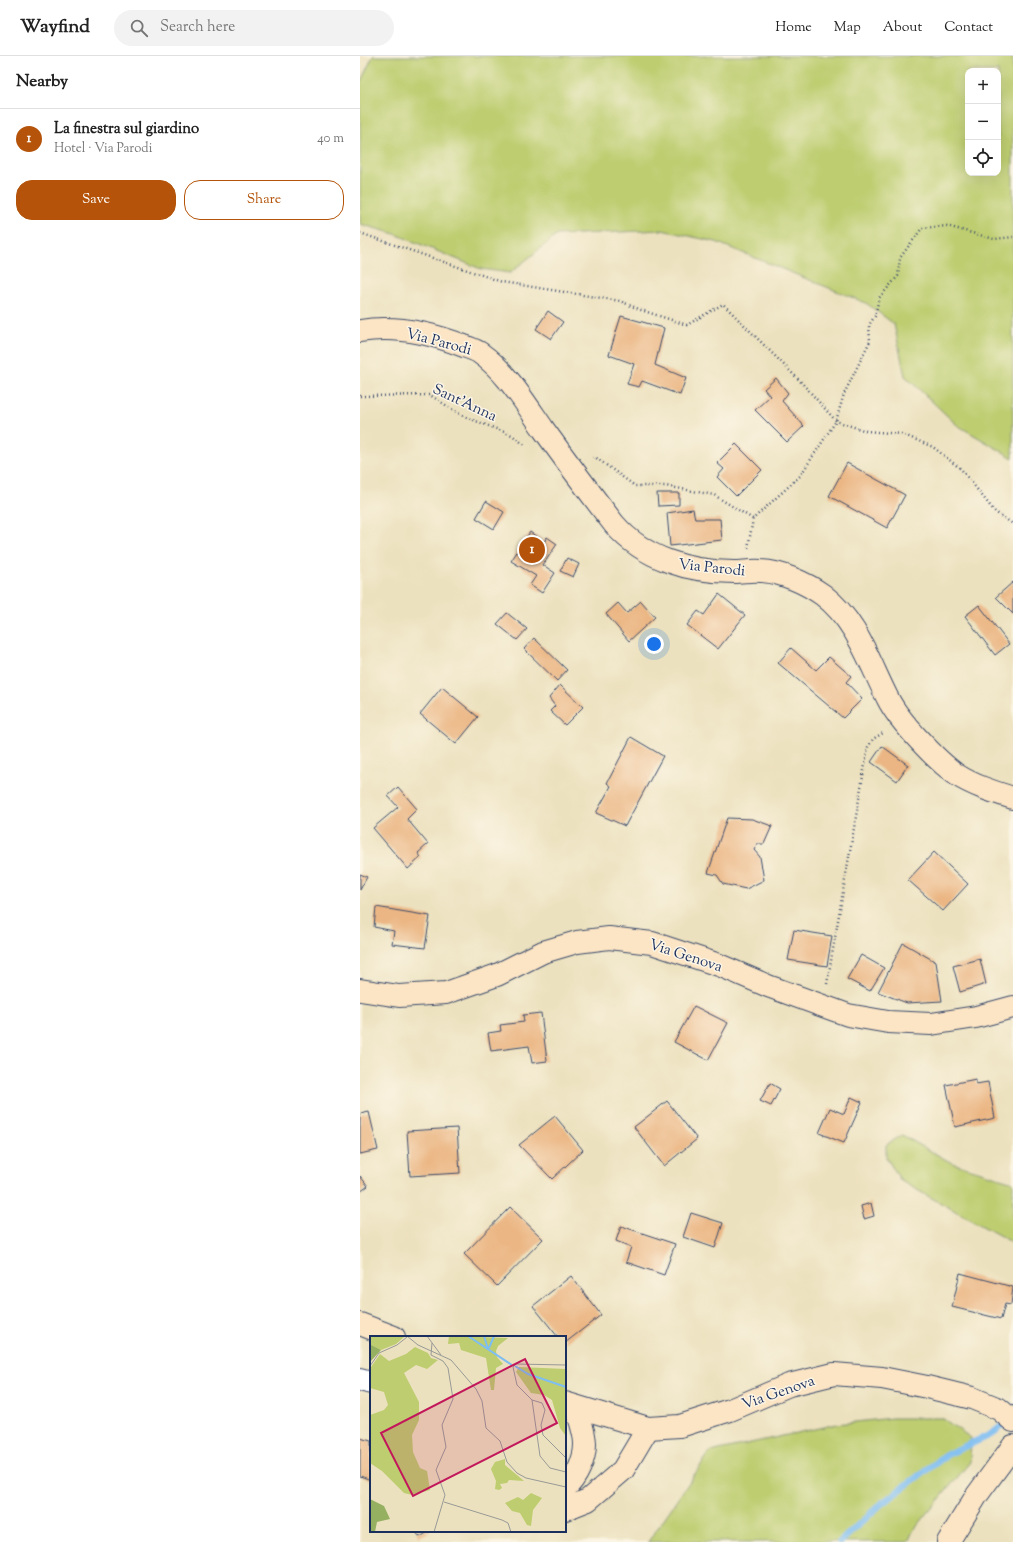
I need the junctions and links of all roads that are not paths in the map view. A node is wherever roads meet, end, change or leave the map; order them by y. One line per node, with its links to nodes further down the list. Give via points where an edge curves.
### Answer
1 (360, 331): 2 (main road, Via Parodi, via 408,330 444,339 479,352 499,369 614,524 625,537 639,547 674,564 733,572 762,571 781,575 812,588 850,622 889,701 933,754 957,775 983,788)
2 (1013, 798)
3 (360, 990): 4 (main road, Via Genova, via 398,996 446,993 497,975 542,952 577,942 609,938 652,943 719,965 848,1015 888,1022 932,1024 976,1017)
4 (1013, 1007)
5 (360, 1324): 6 (main road)
6 (391, 1336)
7 (360, 1380): 8 (street)
8 (370, 1383)
9 (571, 1405): 11 (main road, Via Genova); 13 (main road, via 585,1443 582,1462 573,1482)
10 (1013, 1421): 11 (main road, Via Genova, via 999,1409 972,1398 882,1378 834,1374 789,1385 730,1410 680,1426)
11 (648, 1428): 14 (main road, via 623,1470 588,1500)
12 (1013, 1446): 15 (main road, via 977,1495)
13 (566, 1487)
14 (566, 1509)
15 (948, 1542)

